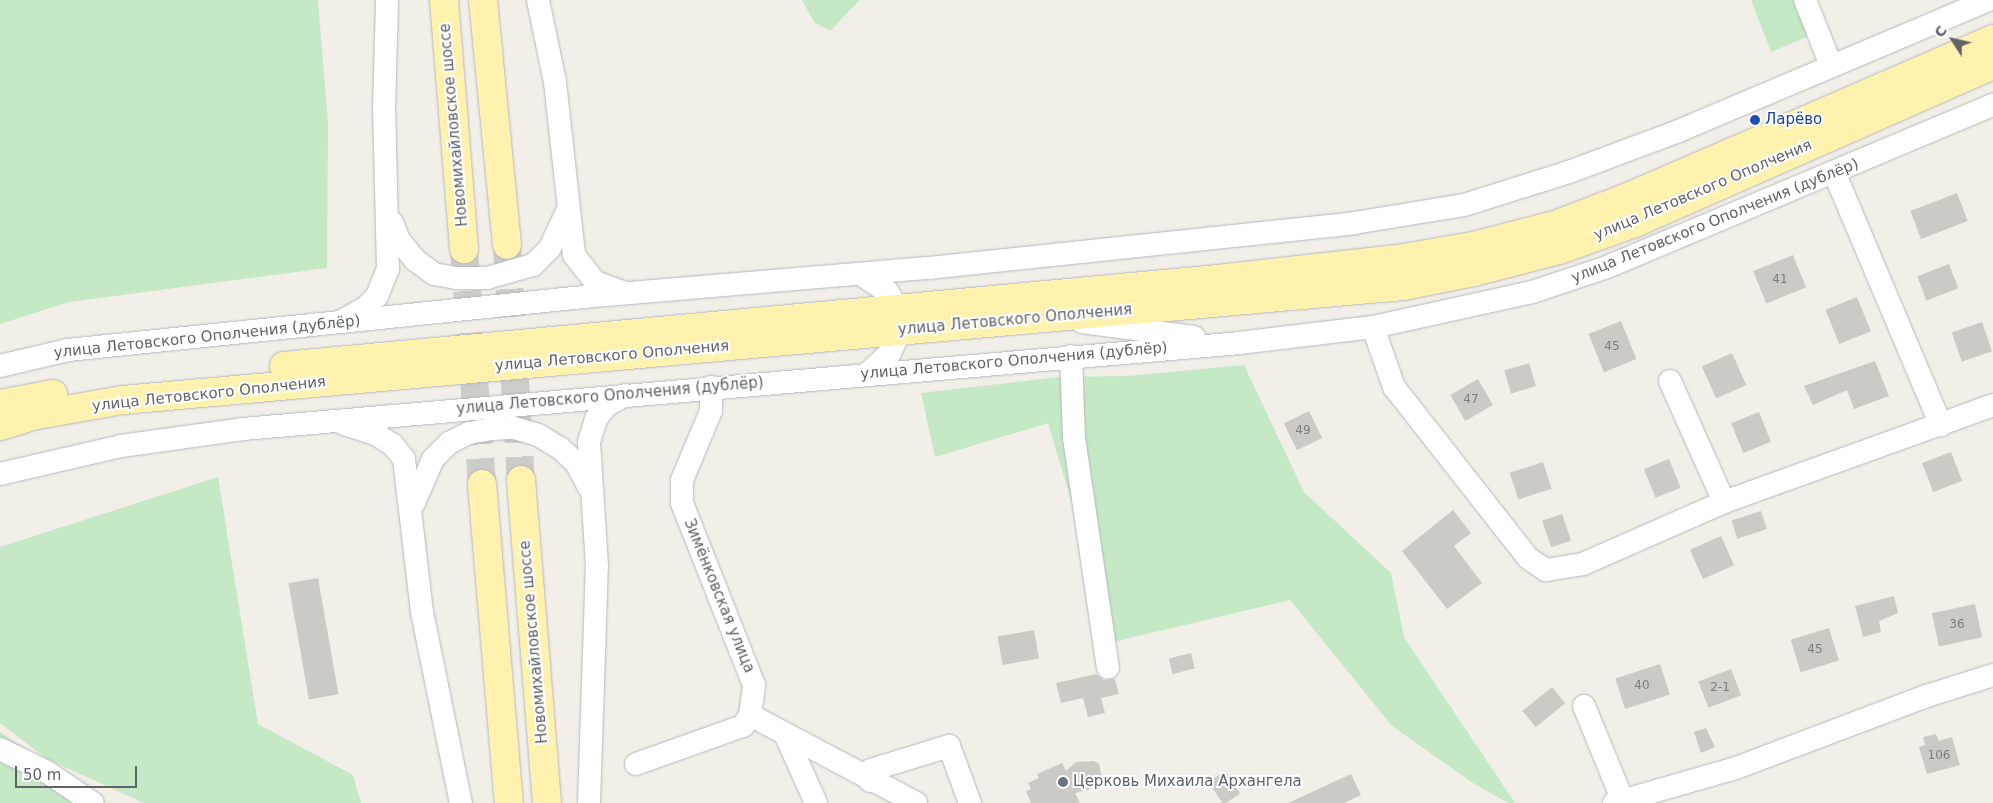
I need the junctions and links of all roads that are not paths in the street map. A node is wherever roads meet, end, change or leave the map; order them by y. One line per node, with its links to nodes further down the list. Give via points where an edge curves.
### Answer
1 (387, 0): 13 (street, via 384,109)
2 (444, 0): 15 (main road, Новомихайловское шоссе)
3 (483, 0): 14 (main road)
4 (538, 0): 12 (street, via 555,82)
5 (1805, 0): 8 (street)
6 (1989, 0): 8 (street, улица Летовского Ополчения (дублёр))
7 (1993, 40): 19 (main road, улица Летовского Ополчения, via 1628,197 1555,224 1474,246 1404,258)
8 (1831, 65): 16 (street, улица Летовского Ополчения (дублёр), via 1605,159 1464,205 1354,223)
9 (1993, 65): 18 (main road, улица Летовского Ополчения, via 1637,222 1540,255 1403,286)
10 (1993, 105): 11 (street, улица Летовского Ополчения (дублёр))
11 (1834, 172): 21 (street, улица Летовского Ополчения (дублёр), via 1607,267 1560,283 1452,311); 32 (street)
12 (567, 207): 13 (street, via 561,230 550,248 533,265 487,278 434,274 415,260 399,240); 17 (street, via 570,237 583,270 595,282)
13 (387, 209): 20 (street, via 390,244 385,283 365,308)
14 (507, 245)
15 (464, 249)
16 (860, 274): 17 (street, улица Летовского Ополчения (дублёр)); 19 (street, via 888,292)
17 (629, 294): 20 (street, улица Летовского Ополчения (дублёр))
18 (1043, 317): 19 (main road, улица Летовского Ополчения); 22 (street)
19 (899, 320): 25 (street, via 890,353); 29 (main road, улица Летовского Ополчения, via 125,381); 33 (main road, улица Летовского Ополчения, via 123,400 37,415)
20 (330, 323): 24 (street, улица Летовского Ополчения (дублёр), via 68,350)
21 (1373, 327): 22 (street, улица Летовского Ополчения (дублёр)); 38 (street, via 1394,386 1528,558 1546,570 1583,564)
22 (1239, 343): 23 (street, улица Летовского Ополчения (дублёр))
23 (1071, 356): 25 (street, улица Летовского Ополчения (дублёр)); 40 (street, via 1074,438)
24 (0, 366)
25 (868, 373): 27 (street, улица Летовского Ополчения (дублёр))
26 (1670, 381): 38 (street)
27 (711, 387): 28 (street, улица Летовского Ополчения (дублёр)); 43 (street, Зимёнковская улица, via 711,411 682,480 682,503 741,644 754,685)
28 (626, 395): 31 (street, улица Летовского Ополчения (дублёр)); 37 (street, via 606,406 591,431)
29 (0, 404)
30 (1993, 405): 32 (street)
31 (328, 421): 34 (street, улица Летовского Ополчения (дублёр), via 121,446); 39 (street, via 359,427 393,445 406,468)
32 (1940, 425): 38 (street)
33 (0, 426)
34 (0, 474)
35 (521, 480): 52 (main road, Новомихайловское шоссе)
36 (482, 484): 51 (main road)
37 (590, 490): 39 (street, via 576,463 560,448 514,428 492,429 449,443 433,459); 53 (street, via 596,566)
38 (1724, 502)
39 (411, 513): 50 (street, via 413,555 422,612)
40 (1108, 668)
41 (1993, 675): 48 (street, via 1927,696 1736,768)
42 (1584, 706): 48 (street)
43 (750, 715): 44 (street); 46 (street, via 743,726)
44 (785, 734): 47 (street); 54 (street)
45 (0, 749): 49 (street, via 47,772)
46 (636, 764)
47 (870, 781): 55 (street); 56 (street, via 871,770 949,746)
48 (1618, 802)
49 (93, 803)
50 (461, 803)
51 (509, 803)
52 (547, 803)
53 (589, 803)
54 (816, 803)
55 (916, 803)
56 (970, 803)

